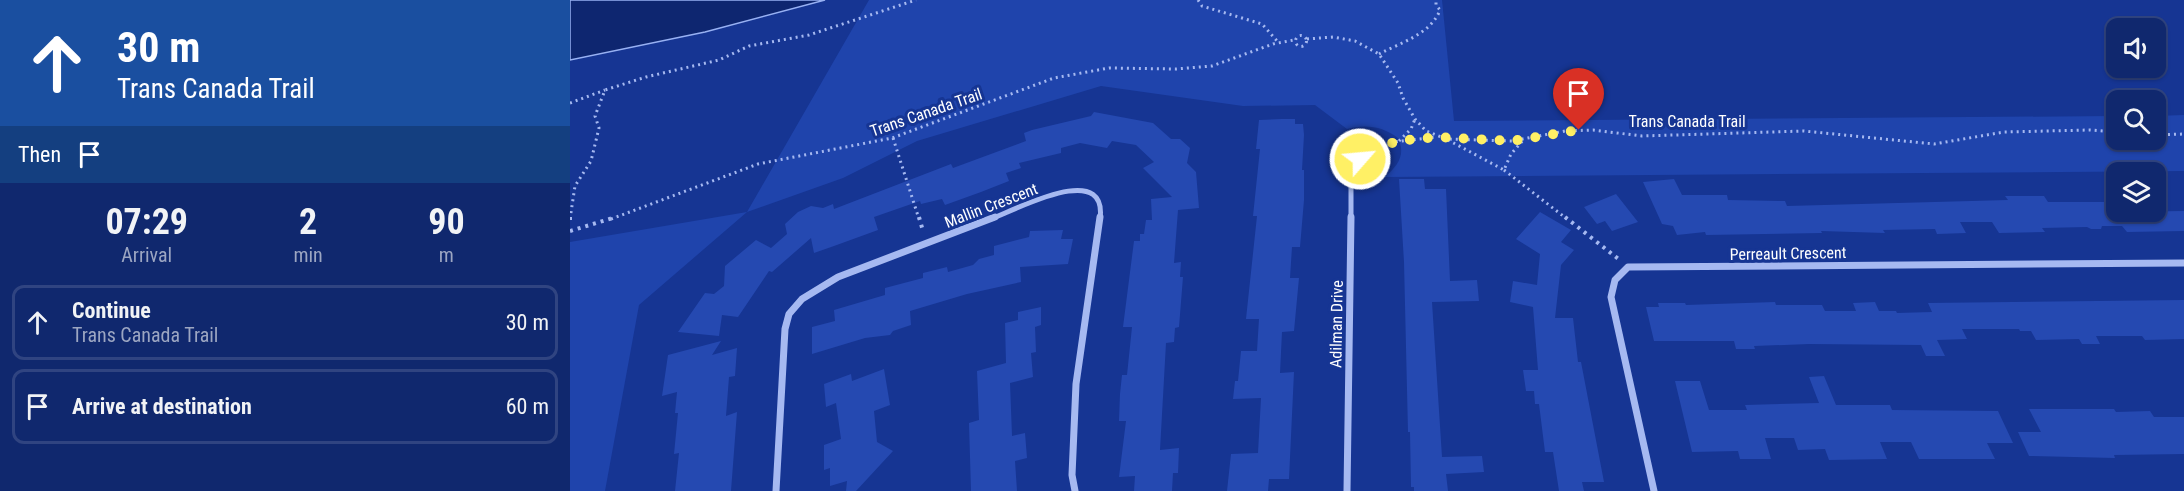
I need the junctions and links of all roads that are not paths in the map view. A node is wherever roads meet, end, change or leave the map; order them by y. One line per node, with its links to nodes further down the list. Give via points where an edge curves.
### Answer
1 (1360, 159): 5 (street, Adilman Drive, via 1351,186)
2 (2184, 263): 6 (street, Perreault Crescent, via 1628,267 1617,275 1611,297)
3 (776, 491): 4 (street, Mallin Crescent, via 785,329 789,314 802,299 838,277 1079,189 1096,194 1101,209 1076,384 1072,475)
4 (1075, 491)
5 (1347, 491)
6 (1654, 491)

